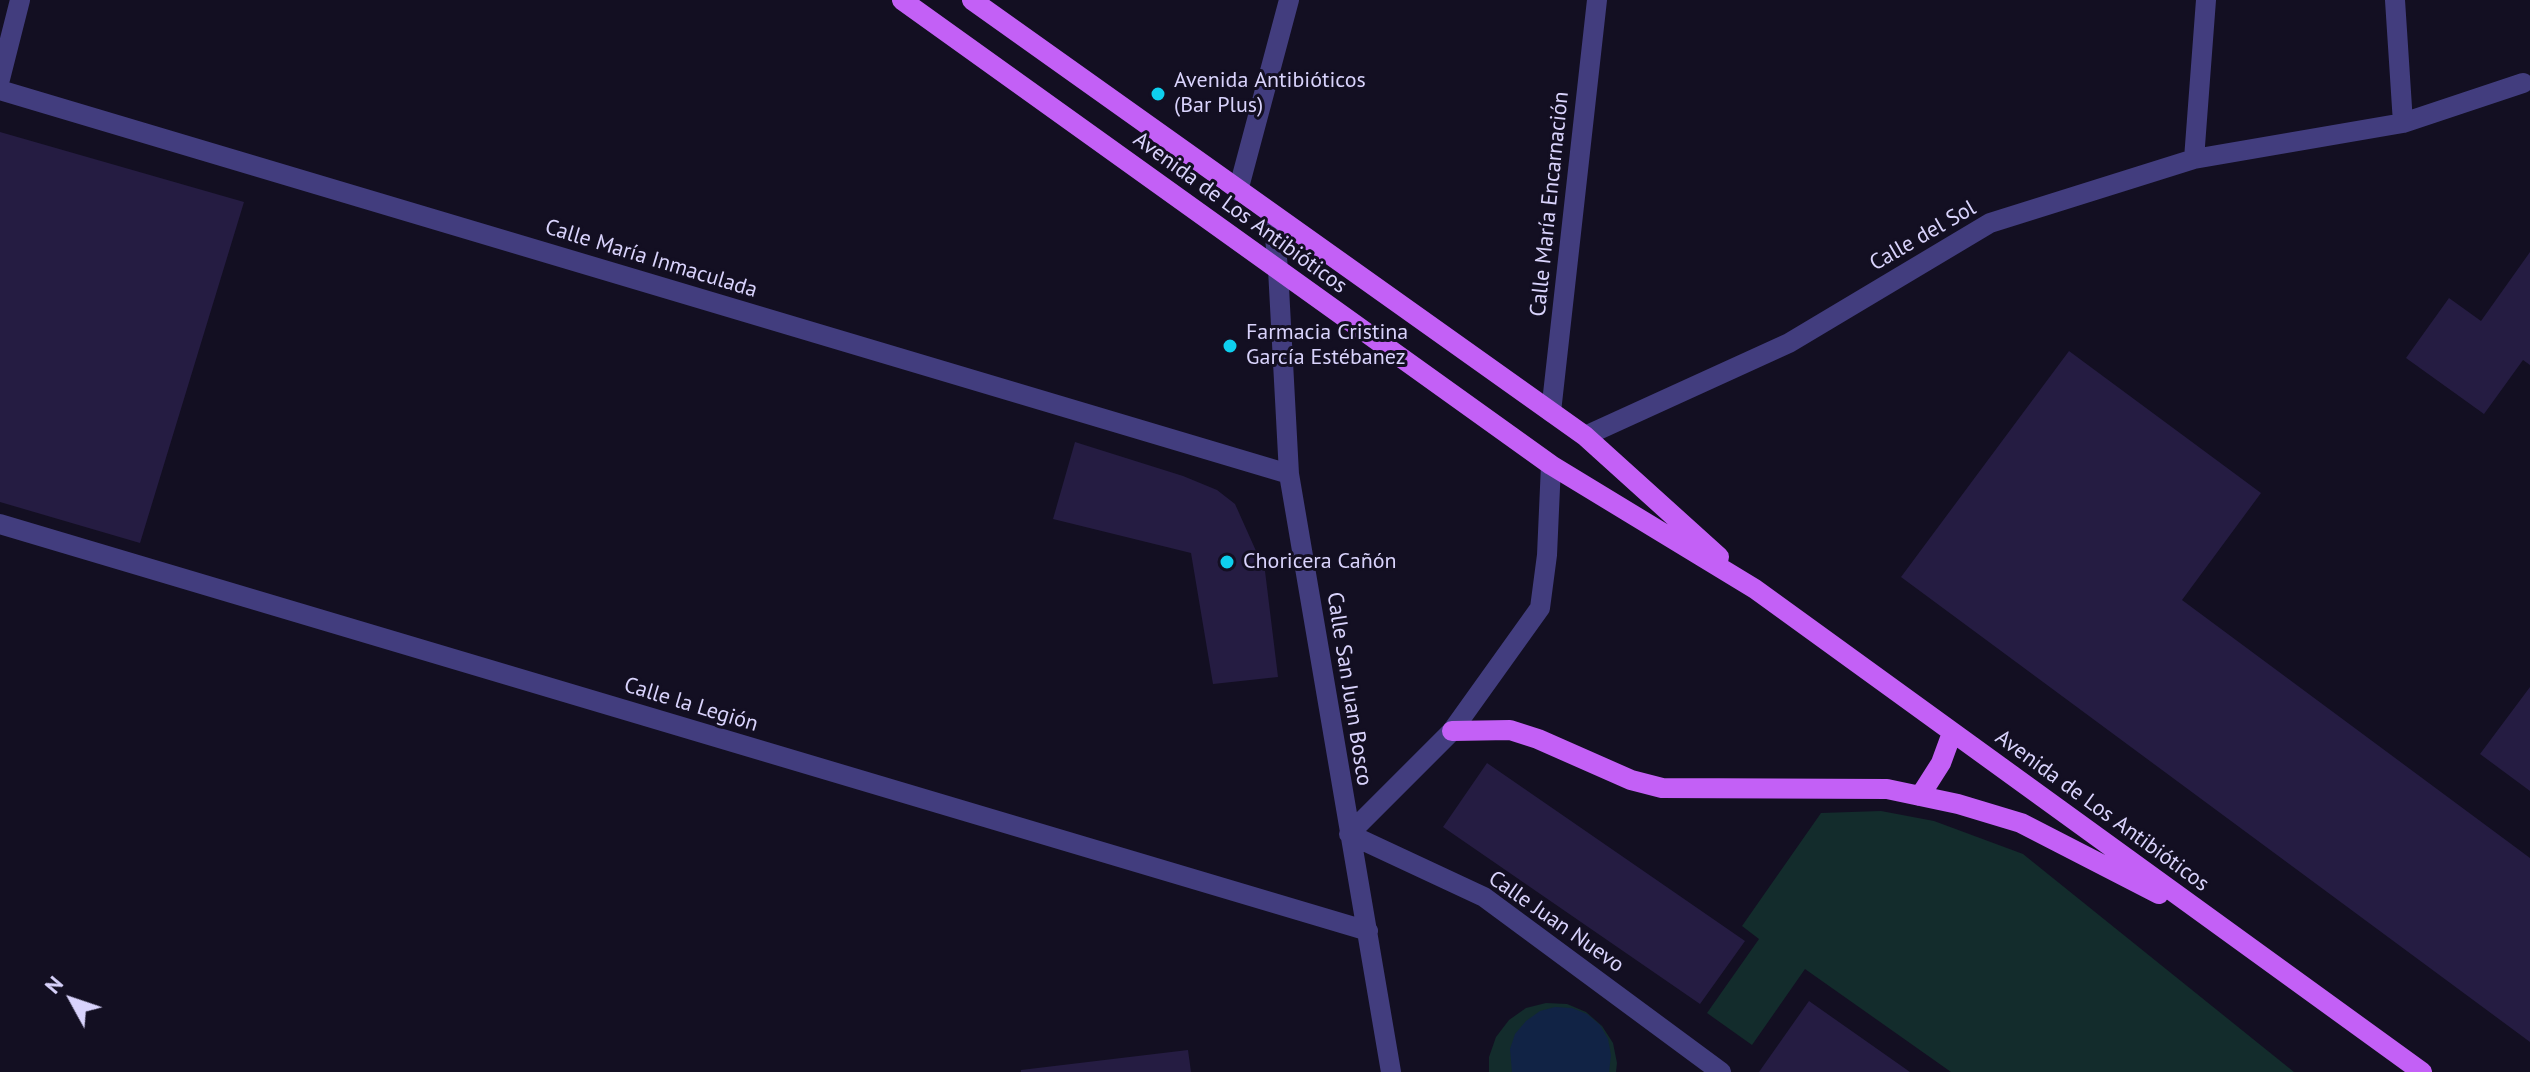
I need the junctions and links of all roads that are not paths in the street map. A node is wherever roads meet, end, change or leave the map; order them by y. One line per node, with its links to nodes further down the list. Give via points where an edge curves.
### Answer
1 (20, 0): 8 (street)
2 (902, 0): 15 (main road, Avenida de Los Antibióticos)
3 (972, 0): 13 (main road, Avenida de Los Antibióticos)
4 (1289, 0): 13 (street)
5 (1597, 0): 16 (street, Calle María Encarnación)
6 (2206, 0): 12 (street)
7 (2395, 0): 11 (street)
8 (0, 79)
9 (2523, 83): 11 (street, Calle del Sol)
10 (0, 90): 19 (street, Calle María Inmaculada)
11 (2403, 123): 12 (street, Calle del Sol)
12 (2194, 159): 17 (street, Calle del Sol, via 1990,223 1789,343)
13 (1238, 191): 14 (main road, Avenida de Los Antibióticos)
14 (1273, 216): 15 (street, Calle San Juan Bosco); 16 (main road, Avenida de Los Antibióticos)
15 (1278, 269): 18 (main road, Avenida de Los Antibióticos); 19 (street, Calle San Juan Bosco)
16 (1551, 412): 17 (main road, Avenida de Los Antibióticos)
17 (1585, 436): 21 (main road, Avenida de Los Antibióticos)
18 (1551, 465): 21 (main road, Avenida de Los Antibióticos); 22 (street, via 1540,608)
19 (1289, 474): 25 (street, Calle San Juan Bosco)
20 (0, 524): 27 (street, Calle la Legión)
21 (1755, 589): 23 (main road, Avenida de Los Antibióticos)
22 (1452, 731): 24 (main road, via 1510,730 1662,788 1887,789); 25 (street)
23 (1952, 733): 24 (main road); 26 (main road, Avenida de Los Antibióticos)
24 (1920, 796): 26 (main road, via 2021,823)
25 (1349, 834): 27 (street, Calle San Juan Bosco); 29 (street, Calle Juan Nuevo, via 1484,897)
26 (2223, 926): 30 (main road, Avenida de Los Antibióticos)
27 (1368, 931): 28 (street, Calle San Juan Bosco)
28 (1391, 1072)
29 (1721, 1072)
30 (2422, 1072)

